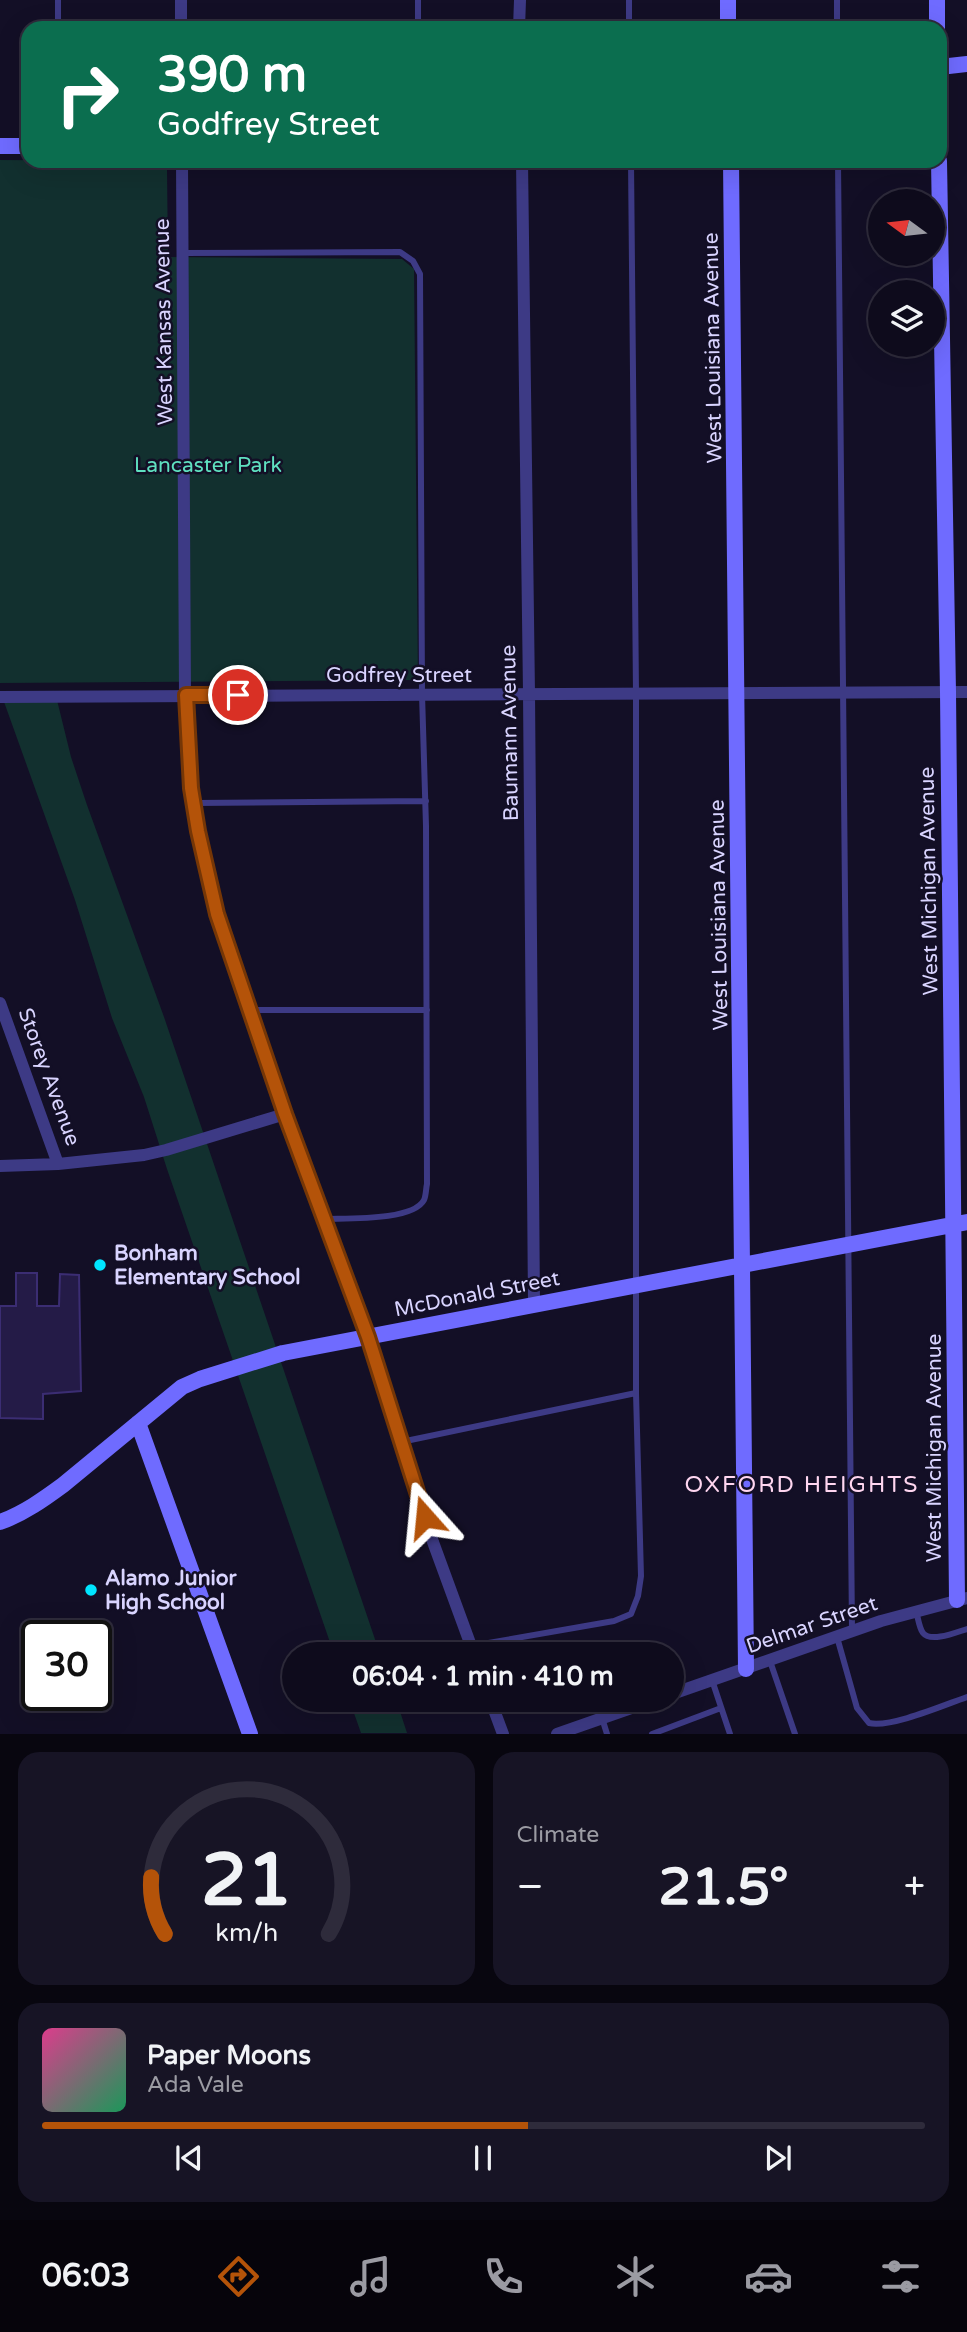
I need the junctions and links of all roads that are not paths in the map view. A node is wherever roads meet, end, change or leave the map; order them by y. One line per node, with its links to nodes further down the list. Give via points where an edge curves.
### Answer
1 (58, 0): 9 (lane)
2 (181, 0): 10 (street)
3 (418, 0): 11 (lane)
4 (520, 0): 12 (street)
5 (629, 0): 13 (lane)
6 (728, 0): 14 (street)
7 (837, 0): 15 (lane)
8 (937, 0): 16 (street)
9 (58, 21)
10 (181, 21)
11 (418, 21)
12 (519, 21)
13 (629, 21)
14 (728, 21)
15 (838, 21)
16 (937, 21)
17 (967, 64): 18 (street)
18 (947, 66)
19 (0, 146): 20 (street)
20 (21, 146)
21 (182, 168): 27 (street, West Kansas Avenue)
22 (522, 168): 30 (street, Baumann Avenue)
23 (631, 168): 33 (lane)
24 (731, 168): 34 (street, West Louisiana Avenue)
25 (838, 168): 31 (lane)
26 (939, 168): 28 (street, West Michigan Avenue)
27 (183, 253): 32 (lane, via 400,252 413,261 420,274); 35 (street, West Kansas Avenue)
28 (948, 692): 29 (street, Godfrey Street); 31 (street, Godfrey Street); 46 (street, West Michigan Avenue)
29 (967, 692)
30 (529, 693): 32 (street, Godfrey Street); 33 (street, Godfrey Street); 50 (street, Baumann Avenue)
31 (844, 693): 34 (street, Godfrey Street); 47 (lane)
32 (422, 694): 35 (street, Godfrey Street); 37 (lane)
33 (636, 694): 34 (street, Godfrey Street); 49 (lane)
34 (738, 694): 48 (street, West Louisiana Avenue)
35 (186, 695): 36 (street, Godfrey Street); 38 (street, West Kansas Avenue)
36 (0, 697)
37 (426, 801): 38 (lane); 41 (lane)
38 (194, 803): 40 (street, West Kansas Avenue, via 217,914)
39 (0, 1003): 43 (street, Storey Avenue)
40 (249, 1010): 41 (lane); 42 (street, West Kansas Avenue)
41 (426, 1010): 45 (lane, via 425,1200 413,1211 397,1215)
42 (285, 1114): 43 (street, via 144,1156); 45 (street, West Kansas Avenue)
43 (58, 1164): 44 (street)
44 (0, 1166)
45 (324, 1219): 51 (street, West Kansas Avenue)
46 (960, 1223): 47 (street, McDonald Street); 56 (street, West Michigan Avenue)
47 (846, 1245): 48 (street, McDonald Street); 59 (lane)
48 (743, 1265): 49 (street, McDonald Street); 64 (street, West Louisiana Avenue)
49 (637, 1286): 50 (street, McDonald Street); 52 (lane)
50 (534, 1305): 51 (street, McDonald Street)
51 (368, 1337): 53 (street, McDonald Street, via 283,1353 200,1379 171,1394); 54 (street, West Kansas Avenue)
52 (636, 1393): 54 (lane); 62 (lane, via 641,1576 631,1614)
53 (138, 1423): 55 (street, McDonald Street, via 43,1500); 72 (street)
54 (401, 1442): 61 (street, West Kansas Avenue)
55 (0, 1522)
56 (962, 1599): 57 (street, Delmar Street)
57 (916, 1611): 58 (lane, via 926,1635); 59 (street, Delmar Street)
58 (967, 1629)
59 (852, 1631): 60 (street, Delmar Street)
60 (837, 1637): 63 (street, Delmar Street); 67 (lane, via 857,1708 869,1723 895,1721)
61 (469, 1642)
62 (511, 1642)
63 (770, 1661): 64 (street, Delmar Street); 78 (lane)
64 (746, 1669): 65 (street, Delmar Street)
65 (712, 1680): 66 (street, Delmar Street); 68 (lane)
66 (684, 1690)
67 (967, 1697)
68 (722, 1708): 76 (lane); 77 (lane)
69 (495, 1712): 73 (street)
70 (620, 1712): 71 (street)
71 (603, 1718): 74 (street); 75 (lane)
72 (250, 1734)
73 (503, 1734)
74 (557, 1734)
75 (607, 1734)
76 (652, 1734)
77 (730, 1734)
78 (796, 1734)

